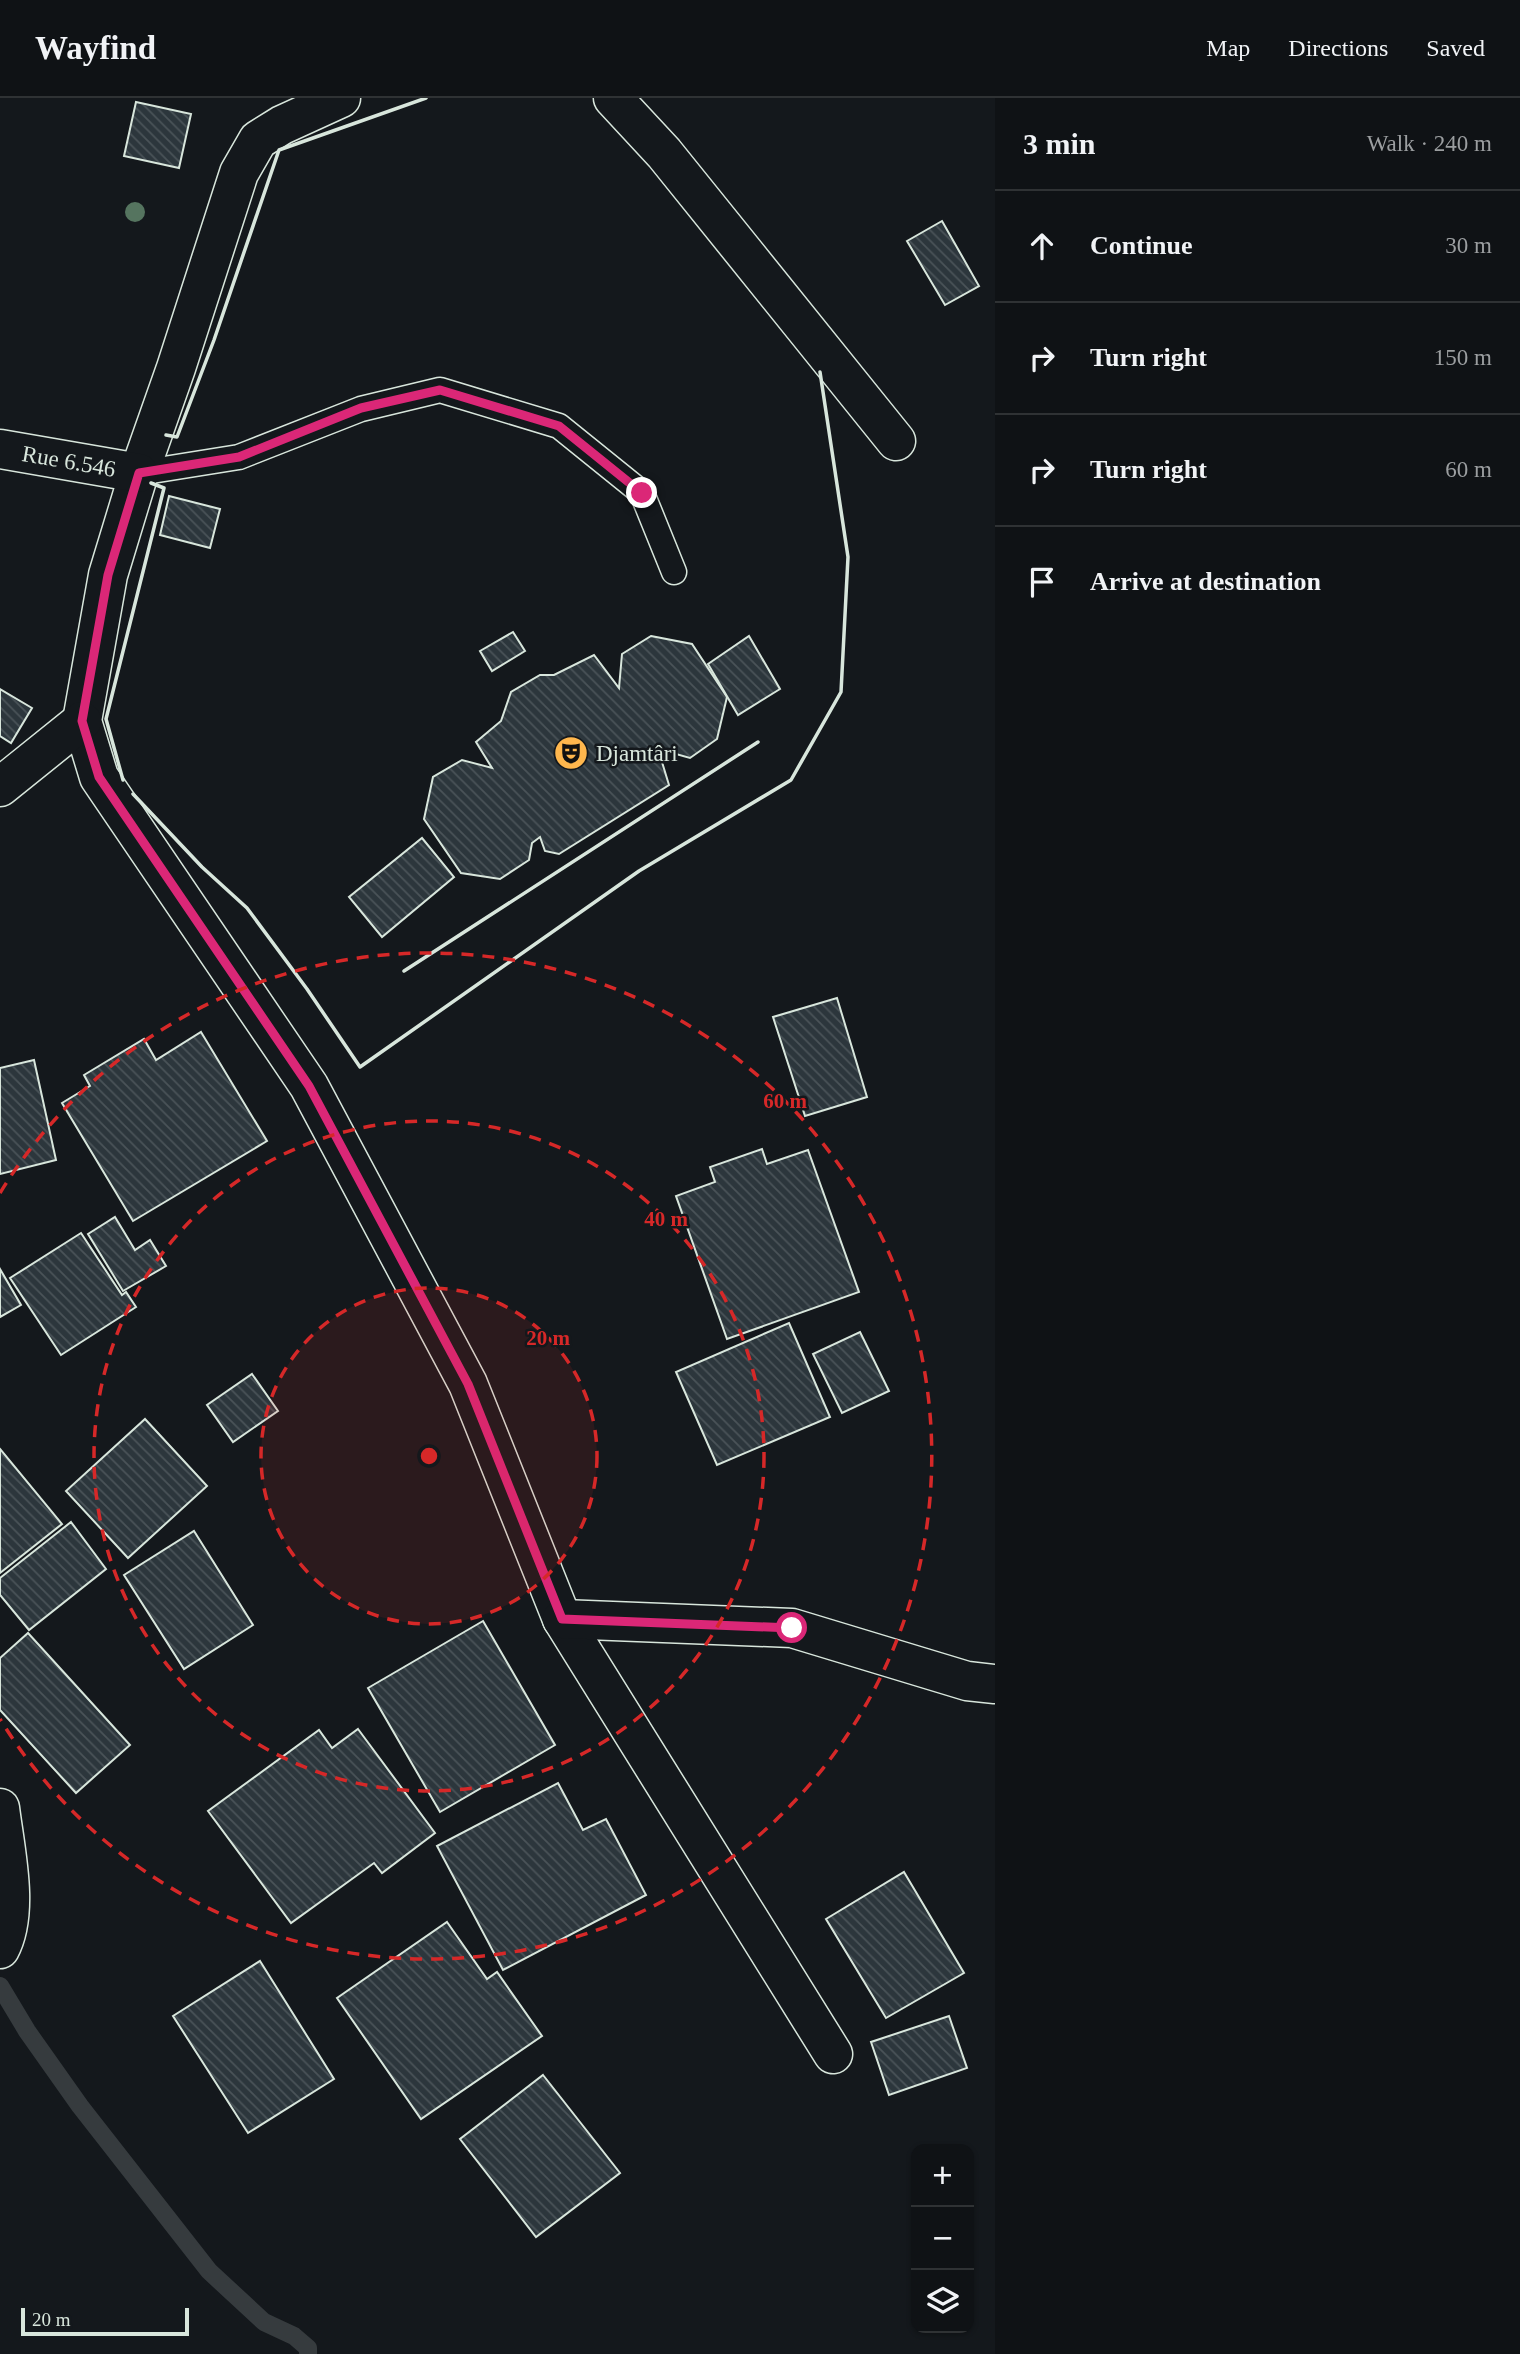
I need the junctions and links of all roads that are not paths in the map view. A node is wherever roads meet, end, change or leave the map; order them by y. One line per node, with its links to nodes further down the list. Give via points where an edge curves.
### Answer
1 (341, 98): 5 (street, via 258,141 239,173)
2 (613, 98): 3 (street, via 664,153)
3 (896, 441)
4 (0, 449): 5 (street, Rue 6.546)
5 (139, 473): 6 (lane, via 239,457 361,408 440,390 559,426 642,493); 7 (street, via 108,575)
6 (674, 572)
7 (82, 721): 8 (street); 9 (street, via 99,777 301,1074 468,1384)
8 (0, 787)
9 (562, 1619): 10 (street, via 792,1628 967,1681); 13 (street)
10 (995, 1684)
11 (0, 1808): 12 (street, via 10,1882 7,1936)
12 (0, 1949)
13 (833, 2054)

